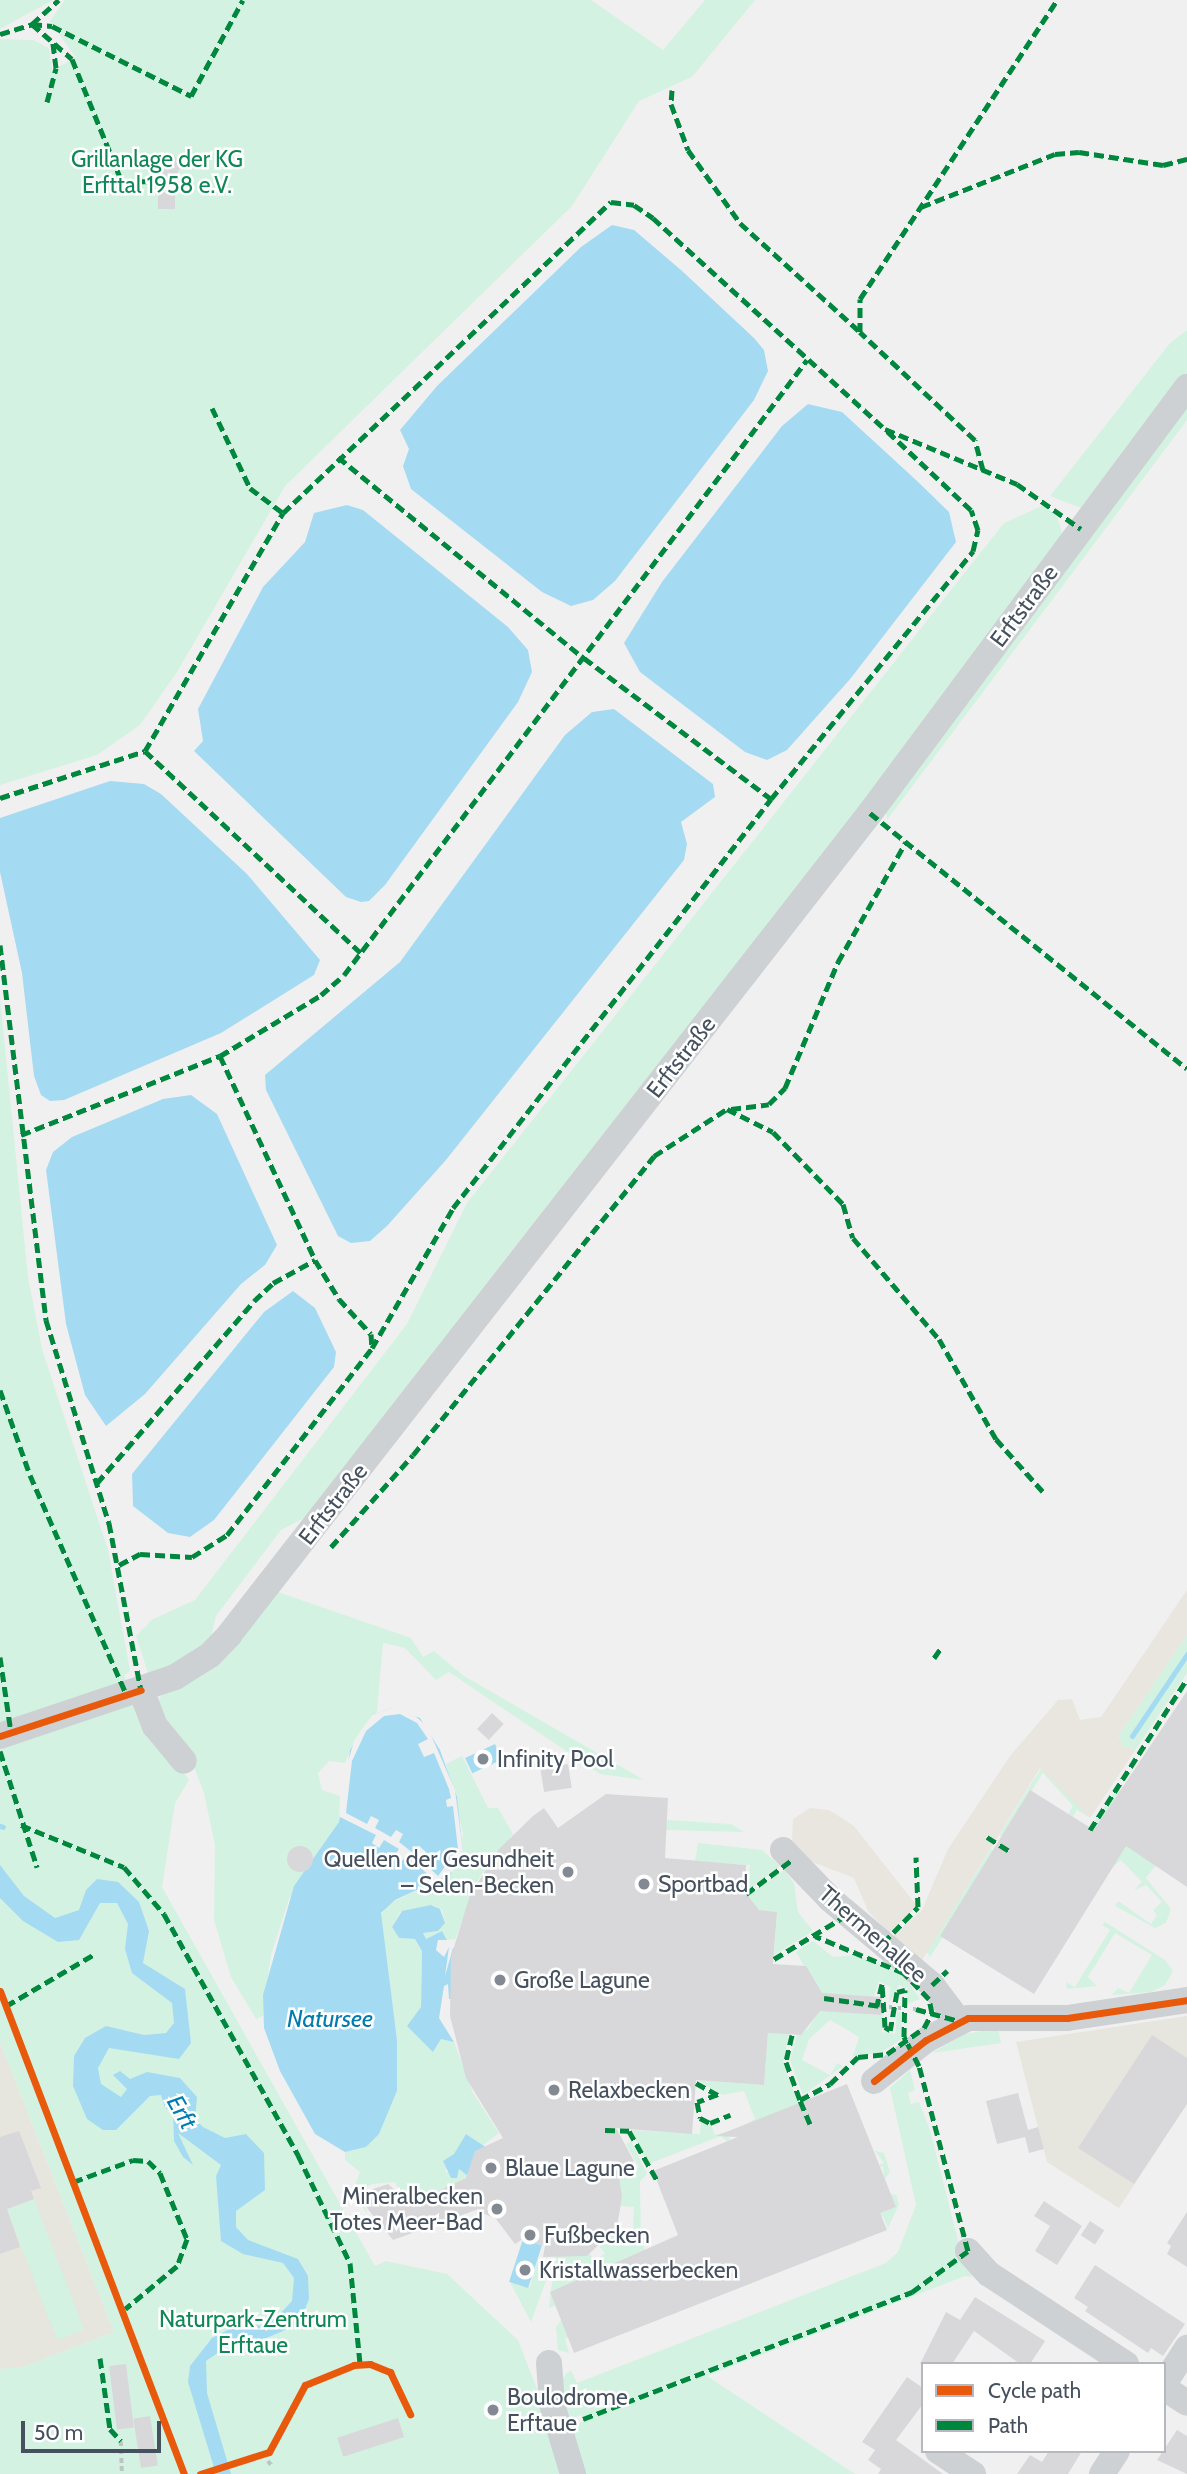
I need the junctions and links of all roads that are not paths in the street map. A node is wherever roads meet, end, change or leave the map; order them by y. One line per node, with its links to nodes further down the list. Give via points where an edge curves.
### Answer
1 (1187, 387): 2 (street, Erftstraße, via 870,813 278,1575 210,1655)
2 (141, 1690): 3 (street, Erftstraße); 4 (street, via 155,1726)
3 (0, 1736)
4 (184, 1760)
5 (783, 1850): 7 (street, Thermenallee, via 830,1899 932,1985)
6 (1187, 2000): 7 (street, via 1086,2017 982,2016)
7 (959, 2021): 8 (street)
8 (874, 2081)
9 (968, 2251): 11 (street, via 989,2274)
10 (1187, 2348): 13 (street)
11 (1123, 2362)
12 (549, 2363): 18 (street, via 552,2404 573,2422)
13 (1166, 2383)
14 (1166, 2387): 15 (street)
15 (1187, 2403)
16 (941, 2453): 19 (street)
17 (1116, 2453): 20 (street)
18 (573, 2474)
19 (973, 2474)
20 (1102, 2474)

